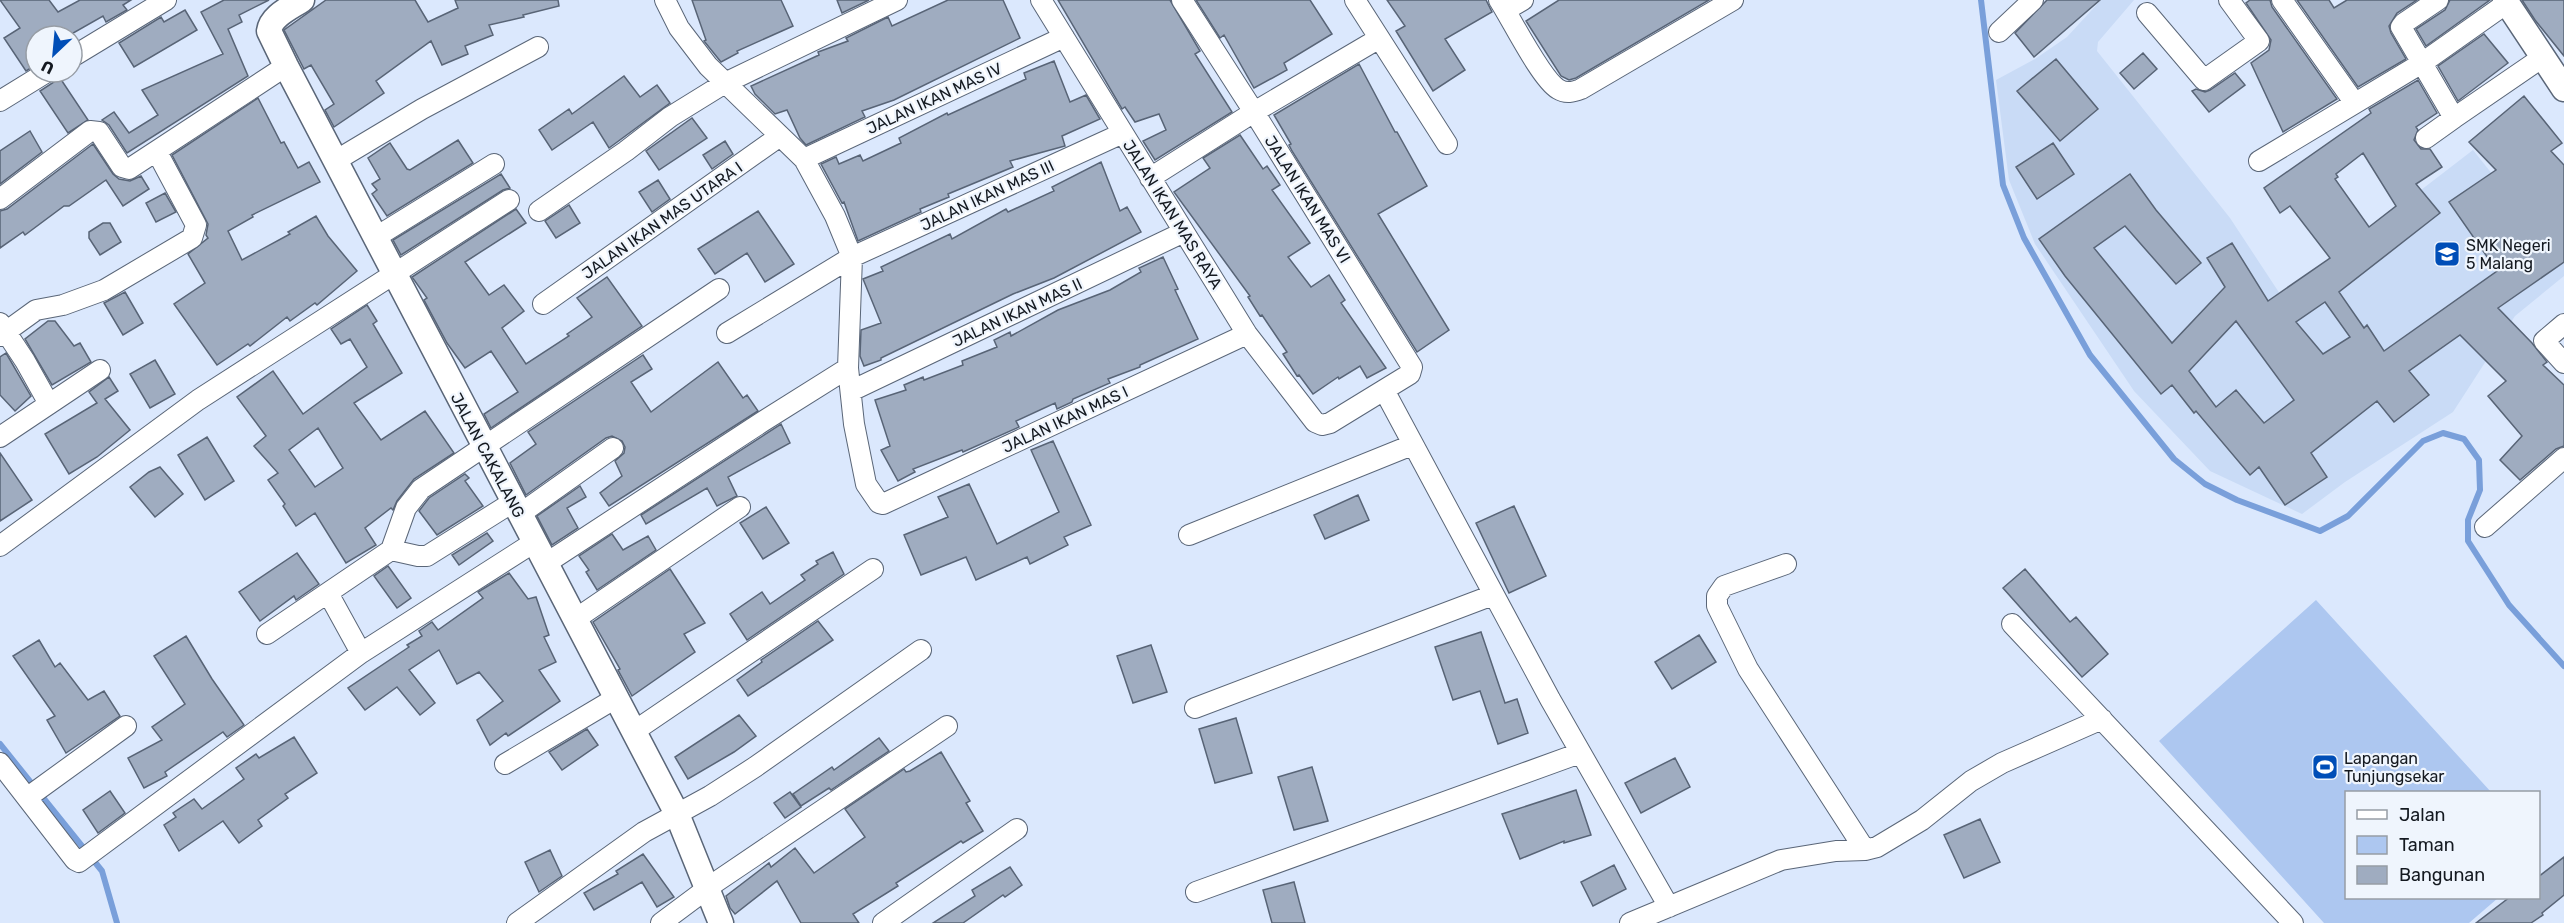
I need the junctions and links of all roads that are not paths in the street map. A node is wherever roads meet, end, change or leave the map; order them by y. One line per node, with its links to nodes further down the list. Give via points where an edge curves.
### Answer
1 (166, 0): 21 (street)
2 (302, 0): 24 (street, JALAN CAKALANG, via 270,26)
3 (665, 0): 25 (street, via 679,28)
4 (897, 0): 25 (street)
5 (1041, 0): 18 (street, JALAN IKAN MAS RAYA)
6 (1182, 0): 30 (street, JALAN IKAN MAS VI)
7 (1355, 0): 19 (street)
8 (1523, 0): 15 (street)
9 (1733, 0): 15 (street, via 1570,93 1559,90 1548,80)
10 (2033, 0): 17 (street)
11 (2229, 0): 16 (street, via 2259,41 2204,80)
12 (2282, 0): 29 (street)
13 (2438, 0): 23 (street, via 2401,27)
14 (2506, 2): 22 (street); 23 (street)
15 (1503, 5)
16 (2147, 13)
17 (1999, 32)
18 (1064, 37): 32 (street, JALAN IKAN MAS RAYA); 37 (street, JALAN IKAN MAS IV)
19 (1378, 39): 30 (street); 35 (street)
20 (538, 47): 38 (street)
21 (84, 50)
22 (2543, 57): 27 (street); 31 (street)
23 (2422, 63): 29 (street); 31 (street)
24 (286, 66): 36 (street); 38 (street, JALAN CAKALANG)
25 (725, 83): 33 (street); 44 (street, via 670,117)
26 (28, 84): 28 (street)
27 (2564, 89)
28 (0, 101)
29 (2354, 102): 39 (street)
30 (1254, 112): 41 (street); 58 (street, JALAN IKAN MAS VI, via 1411,365 1411,374)
31 (2454, 118): 34 (street)
32 (1123, 133): 41 (street, JALAN IKAN MAS RAYA); 47 (street, JALAN IKAN MAS III)
33 (780, 136): 37 (street); 50 (street, JALAN IKAN MAS UTARA I)
34 (2426, 138)
35 (1447, 144)
36 (157, 152): 42 (street, via 127,170 99,132 88,132); 52 (street, via 196,225 192,238 104,290 36,310)
37 (804, 159): 47 (street)
38 (334, 161): 46 (street, JALAN CAKALANG)
39 (2259, 161)
40 (494, 164): 46 (street)
41 (1150, 178): 45 (street, JALAN IKAN MAS RAYA)
42 (0, 200)
43 (509, 200): 48 (street)
44 (539, 211)
45 (1184, 232): 54 (street, JALAN IKAN MAS RAYA); 59 (street, JALAN IKAN MAS II)
46 (376, 237): 48 (street, JALAN CAKALANG)
47 (852, 257): 53 (street, JALAN IKAN MAS III); 56 (street)
48 (393, 273): 63 (street, JALAN CAKALANG); 71 (street, via 198,400)
49 (719, 289): 63 (street)
50 (543, 304)
51 (2564, 324): 55 (street, via 2544,341)
52 (2, 330): 60 (street)
53 (727, 333)
54 (1247, 334): 58 (street, JALAN IKAN MAS RAYA, via 1315,422 1322,425); 59 (street, JALAN IKAN MAS I, via 883,504 877,502 866,484)
55 (2564, 363)
56 (848, 368): 59 (street); 73 (street)
57 (100, 370): 60 (street)
58 (1384, 390): 62 (street)
59 (850, 391)
60 (48, 404): 61 (street)
61 (0, 437)
62 (1412, 445): 69 (street); 77 (street)
63 (483, 446): 67 (street, JALAN CAKALANG); 72 (street, via 416,493 399,523)
64 (613, 448): 67 (street)
65 (2564, 458): 68 (street)
66 (740, 507): 78 (street)
67 (517, 508): 70 (street, JALAN CAKALANG); 72 (street, via 427,556)
68 (2485, 527)
69 (1189, 535)
70 (533, 543): 73 (street, JALAN CAKALANG); 82 (street)
71 (0, 546)
72 (391, 550): 76 (street)
73 (545, 564): 78 (street, JALAN CAKALANG)
74 (1786, 564): 95 (street, via 1724,586 1717,596 1717,606 1748,669)
75 (873, 569): 88 (street)
76 (328, 593): 80 (street); 82 (street)
77 (1493, 595): 84 (street); 89 (street)
78 (574, 620): 83 (street, JALAN CAKALANG)
79 (2012, 624): 85 (street)
80 (267, 634)
81 (921, 650): 93 (street, via 755,767)
82 (361, 653): 92 (street, via 79,862)
83 (616, 698): 88 (street, JALAN CAKALANG); 91 (street)
84 (1195, 708)
85 (2102, 719): 95 (street, via 2002,763 1971,781 1922,820); 104 (street)
86 (126, 726): 92 (street)
87 (947, 726): 96 (street)
88 (633, 732): 93 (street, JALAN CAKALANG)
89 (1580, 753): 97 (street); 98 (street)
90 (0, 763): 92 (street)
91 (505, 764)
92 (36, 791)
93 (677, 814): 96 (street, JALAN CAKALANG); 99 (street, via 645,832)
94 (1017, 829): 102 (street)
95 (1865, 850): 98 (street, via 1781,860)
96 (706, 891): 100 (street); 101 (street, JALAN CAKALANG)
97 (1196, 892)
98 (1669, 907): 103 (street)
99 (517, 923)
100 (661, 923)
101 (721, 923)
102 (884, 923)
103 (1630, 923)
104 (2293, 923)

